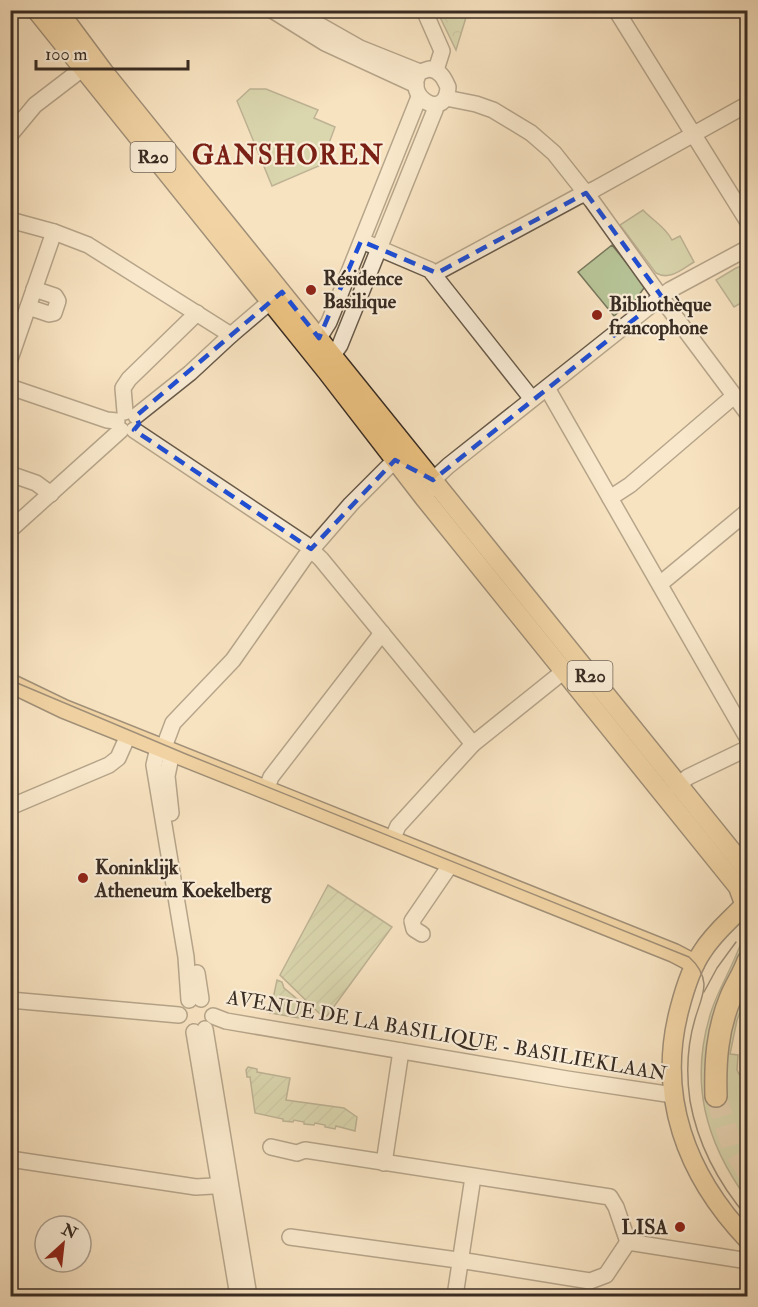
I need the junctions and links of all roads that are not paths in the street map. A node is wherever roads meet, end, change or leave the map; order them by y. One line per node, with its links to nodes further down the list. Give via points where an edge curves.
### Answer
1 (36, 10): 7 (main road, R20)
2 (58, 10): 23 (main road, R20)
3 (272, 10): 9 (street, via 325,43)
4 (293, 10): 9 (street)
5 (424, 10): 8 (street, via 442,51)
6 (616, 10): 13 (street)
7 (82, 69): 12 (street, via 35,105); 23 (main road, R20)
8 (436, 70): 9 (street, via 429,69); 10 (street, via 448,87)
9 (418, 85): 10 (street, via 424,102); 18 (street)
10 (440, 102): 14 (street, via 476,104 531,133 555,153); 19 (street)
11 (747, 104): 13 (street)
12 (10, 135)
13 (693, 135): 14 (street); 16 (street)
14 (586, 193): 21 (street); 24 (street)
15 (10, 220): 17 (street)
16 (747, 222)
17 (54, 232): 22 (street); 26 (street, via 88,245)
18 (361, 241): 19 (street); 28 (street, via 329,322)
19 (378, 248): 21 (street); 30 (street, via 340,345)
20 (747, 248): 24 (street)
21 (434, 274): 34 (street)
22 (34, 289): 25 (street); 25 (street, via 55,296 58,301 54,313)
23 (276, 297): 27 (street); 28 (main road, R20)
24 (662, 297): 32 (street); 33 (street)
25 (28, 307): 29 (street)
26 (197, 313): 27 (street); 36 (street, via 123,388)
27 (231, 334): 36 (street, via 190,373)
28 (312, 342): 30 (main road, R20)
29 (10, 359)
30 (326, 360): 37 (main road, R20); 39 (main road, R20)
31 (10, 387): 36 (street, via 106,420)
32 (547, 388): 34 (street); 41 (street)
33 (734, 396): 35 (street); 41 (street)
34 (532, 399): 39 (street)
35 (747, 414)
36 (126, 422): 40 (street); 45 (street)
37 (395, 460): 39 (street); 42 (main road, R20); 45 (street)
38 (10, 474): 40 (street, via 36,483)
39 (434, 480): 42 (street); 55 (main road, R20)
40 (51, 494): 44 (street)
41 (610, 498): 46 (street)
42 (425, 499): 48 (main road, R20)
43 (747, 511): 46 (street)
44 (10, 530)
45 (311, 549): 47 (street); 54 (street, via 233,660 173,723)
46 (660, 584): 50 (street)
47 (382, 633): 52 (street); 56 (street, via 271,777)
48 (564, 671): 52 (street); 61 (main road, R20, via 738,887)
49 (15, 686): 51 (main road, via 36,702); 54 (main road)
50 (747, 739)
51 (126, 741): 54 (main road); 57 (street, via 118,758 109,765)
52 (473, 744): 58 (street, via 398,826)
53 (747, 748): 55 (street)
54 (168, 753): 56 (main road); 65 (street, via 154,765)
55 (677, 786): 60 (main road, R20)
56 (266, 790): 58 (main road)
57 (10, 807)
58 (392, 840): 59 (main road)
59 (451, 864): 62 (street, via 412,921 414,929); 64 (main road)
60 (747, 871)
61 (746, 906): 64 (main road, via 721,926)
62 (422, 934)
63 (747, 961): 71 (highway, via 720,1028)
64 (695, 964): 70 (main road, via 674,1033)
65 (195, 999): 67 (street, via 181,1008); 68 (street, via 210,1005)
66 (10, 1000): 67 (street)
67 (179, 1016): 68 (street, via 182,1024)
68 (204, 1026): 69 (street, AVENUE DE LA BASILIQUE - BASILIEKLAAN, via 226,1021); 76 (street)
69 (401, 1051): 70 (street, AVENUE DE LA BASILIQUE - BASILIEKLAAN); 74 (street)
70 (673, 1095): 79 (main road, via 684,1142 700,1177)
71 (717, 1096)
72 (271, 1148): 74 (street)
73 (10, 1159): 76 (street, via 196,1187)
74 (384, 1162): 75 (street)
75 (473, 1177): 78 (street, via 610,1197); 80 (street)
76 (225, 1185): 81 (street); 82 (street)
77 (290, 1237): 80 (street)
78 (628, 1242): 79 (street, via 730,1258 736,1248); 80 (street, via 606,1275 590,1281)
79 (747, 1245)
80 (460, 1260): 83 (street)
81 (238, 1296)
82 (249, 1296)
83 (455, 1296)

